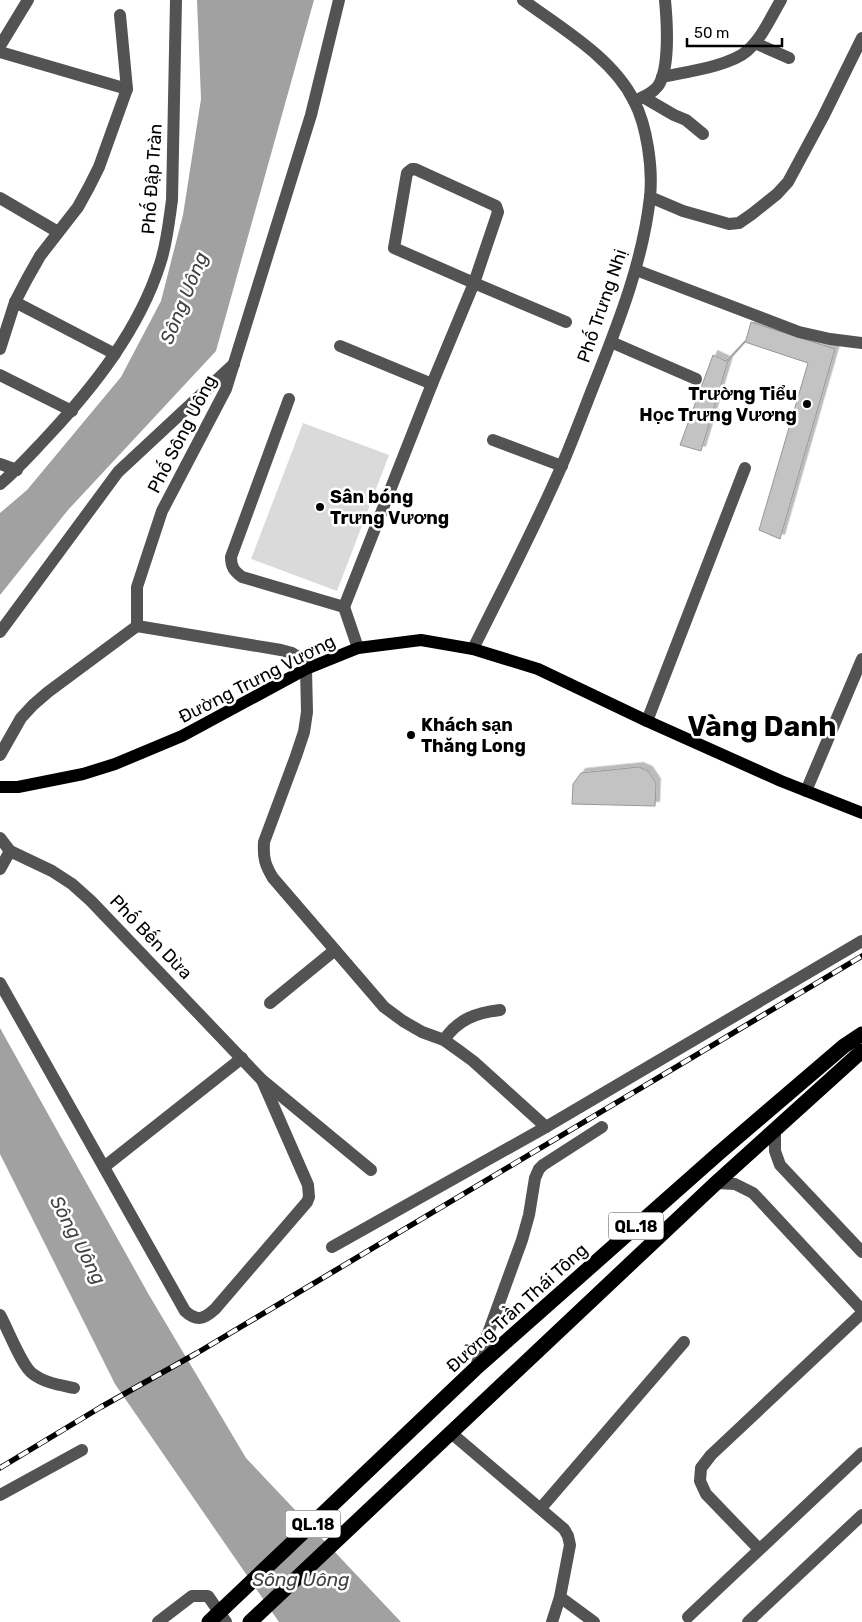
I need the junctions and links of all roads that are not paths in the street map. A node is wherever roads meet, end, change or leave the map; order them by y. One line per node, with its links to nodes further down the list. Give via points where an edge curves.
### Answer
1 (28, 0): 10 (street)
2 (176, 0): 28 (street, Phố Đập Tràn, via 172,200 168,231 151,289)
3 (339, 0): 29 (street, Phố Sông Uông, via 311,115)
4 (523, 0): 15 (street, Phố Trưng Nhị, via 604,60)
5 (665, 0): 13 (street, via 667,34)
6 (781, 0): 9 (street)
7 (120, 16): 14 (street)
8 (862, 38): 17 (street, via 788,182 752,214 738,223 729,224)
9 (755, 43): 12 (street); 13 (street, via 733,60)
10 (0, 46)
11 (0, 52): 14 (street)
12 (789, 58)
13 (662, 77): 15 (street, via 654,90)
14 (127, 89): 19 (street, via 99,167 78,207)
15 (639, 99): 16 (street, via 686,120); 17 (street, Phố Trưng Nhị, via 648,155)
16 (704, 134)
17 (650, 197): 20 (street, Phố Trưng Nhị)
18 (0, 198): 19 (street)
19 (58, 232): 22 (street, via 40,256)
20 (636, 270): 24 (street, Phố Trưng Nhị); 25 (street, via 799,332)
21 (474, 283): 21 (street, via 498,212 496,206 415,169 409,171 394,248); 23 (street); 32 (street)
22 (15, 302): 27 (street); 28 (street)
23 (566, 322)
24 (611, 342): 31 (street); 37 (street, Phố Trưng Nhị)
25 (862, 342)
26 (340, 346): 32 (street)
27 (0, 348)
28 (115, 354): 34 (street, Phố Đập Tràn)
29 (235, 363): 42 (street, Phố Sông Uông, via 226,389 162,511 137,587); 43 (street, via 118,472)
30 (0, 375): 34 (street)
31 (696, 379)
32 (432, 384): 41 (street)
33 (289, 399): 41 (street, via 231,557 231,565 242,577)
34 (72, 411): 39 (street, Phố Đập Tràn)
35 (494, 440): 37 (street)
36 (0, 464): 39 (street)
37 (562, 466): 45 (street, Phố Trưng Nhị)
38 (745, 468): 48 (street)
39 (16, 470): 40 (street, Phố Đập Tràn)
40 (0, 484)
41 (344, 607): 44 (street)
42 (137, 626): 47 (street, via 282,650 300,658); 49 (street, via 33,705 21,718)
43 (0, 632)
44 (358, 648): 45 (main road, Đường Trưng Vương, via 421,640); 47 (main road, Đường Trưng Vương)
45 (473, 650): 48 (main road, Đường Trưng Vương, via 538,669)
46 (862, 659): 51 (street)
47 (306, 670): 50 (main road, Đường Trưng Vương, via 182,736 115,764 65,778); 57 (street, via 304,732 264,842 263,855 273,878)
48 (647, 721): 51 (main road, Đường Trưng Vương)
49 (0, 755)
50 (0, 787)
51 (806, 791): 52 (main road, Đường Trưng Vương)
52 (862, 813)
53 (0, 838): 54 (street, Phố Bến Dừa)
54 (10, 851): 55 (street); 64 (street, Phố Bến Dừa, via 52,871 91,900)
55 (0, 869)
56 (862, 941): 66 (street)
57 (335, 950): 59 (street); 62 (street, via 384,1007 422,1032)
58 (0, 983): 69 (street)
59 (270, 1003)
60 (500, 1010): 62 (street, via 481,1012 463,1021)
61 (862, 1034): 77 (highway, Đường Trần Thái Tông / QL.18, via 719,1153)
62 (444, 1040): 66 (street, via 473,1061)
63 (862, 1051): 68 (highway, QL.18)
64 (242, 1058): 65 (street, Phố Bến Dừa); 69 (street)
65 (262, 1080): 69 (street, via 308,1186 309,1197 207,1316 200,1319 185,1311); 70 (street)
66 (546, 1127): 72 (street)
67 (602, 1127): 77 (street, via 543,1165 537,1173 524,1233)
68 (775, 1129): 71 (highway, QL.18); 73 (street, via 775,1151 780,1165)
69 (104, 1167)
70 (371, 1170)
71 (716, 1183): 74 (street, via 735,1184 753,1193); 79 (highway, QL.18)
72 (332, 1248)
73 (862, 1252)
74 (862, 1311): 85 (street, via 701,1468 700,1481 706,1494)
75 (0, 1316): 78 (street, via 31,1373 53,1384)
76 (684, 1342): 83 (street)
77 (475, 1369): 89 (highway, Đường Trần Thái Tông / QL.18)
78 (74, 1388)
79 (450, 1432): 83 (street); 91 (highway, QL.18)
80 (82, 1450): 82 (street)
81 (862, 1452): 85 (street)
82 (0, 1495)
83 (541, 1508): 86 (street, via 564,1529 570,1545)
84 (862, 1515): 94 (street)
85 (759, 1549): 87 (street)
86 (560, 1597): 92 (street); 93 (street)
87 (688, 1617)
88 (158, 1622): 90 (street, via 192,1596 208,1596)
89 (209, 1622)
90 (226, 1622)
91 (250, 1622)
92 (552, 1622)
93 (594, 1622)
94 (748, 1622)

